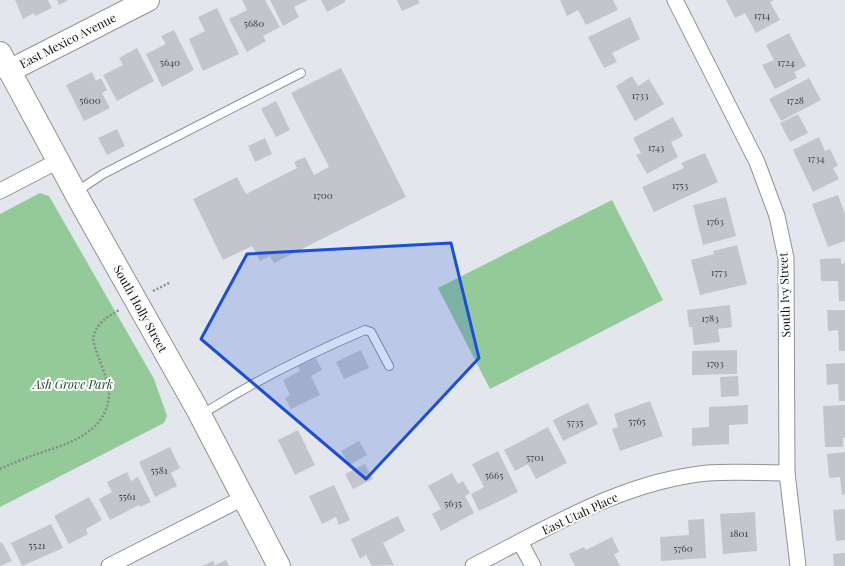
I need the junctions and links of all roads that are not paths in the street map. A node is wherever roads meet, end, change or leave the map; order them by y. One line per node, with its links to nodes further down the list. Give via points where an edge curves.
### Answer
1 (148, 0): 3 (main road, East Mexico Avenue)
2 (675, 0): 10 (street, South Ivy Street, via 757,162 777,216 786,258)
3 (5, 62): 5 (main road, South Holly Street)
4 (301, 73): 7 (lane, via 103,174)
5 (58, 161): 6 (street); 7 (main road, South Holly Street)
6 (0, 191)
7 (75, 193): 9 (main road, South Holly Street)
8 (388, 366): 9 (lane, via 371,332 365,330 317,351)
9 (200, 415): 11 (main road, South Holly Street)
10 (787, 473): 12 (street, East Utah Place, via 709,473 655,483 608,498); 17 (street, South Ivy Street)
11 (243, 498): 13 (street); 14 (main road, South Holly Street)
12 (520, 542): 15 (street, East Utah Place); 16 (street)
13 (109, 566)
14 (279, 566)
15 (473, 566)
16 (533, 566)
17 (798, 566)

